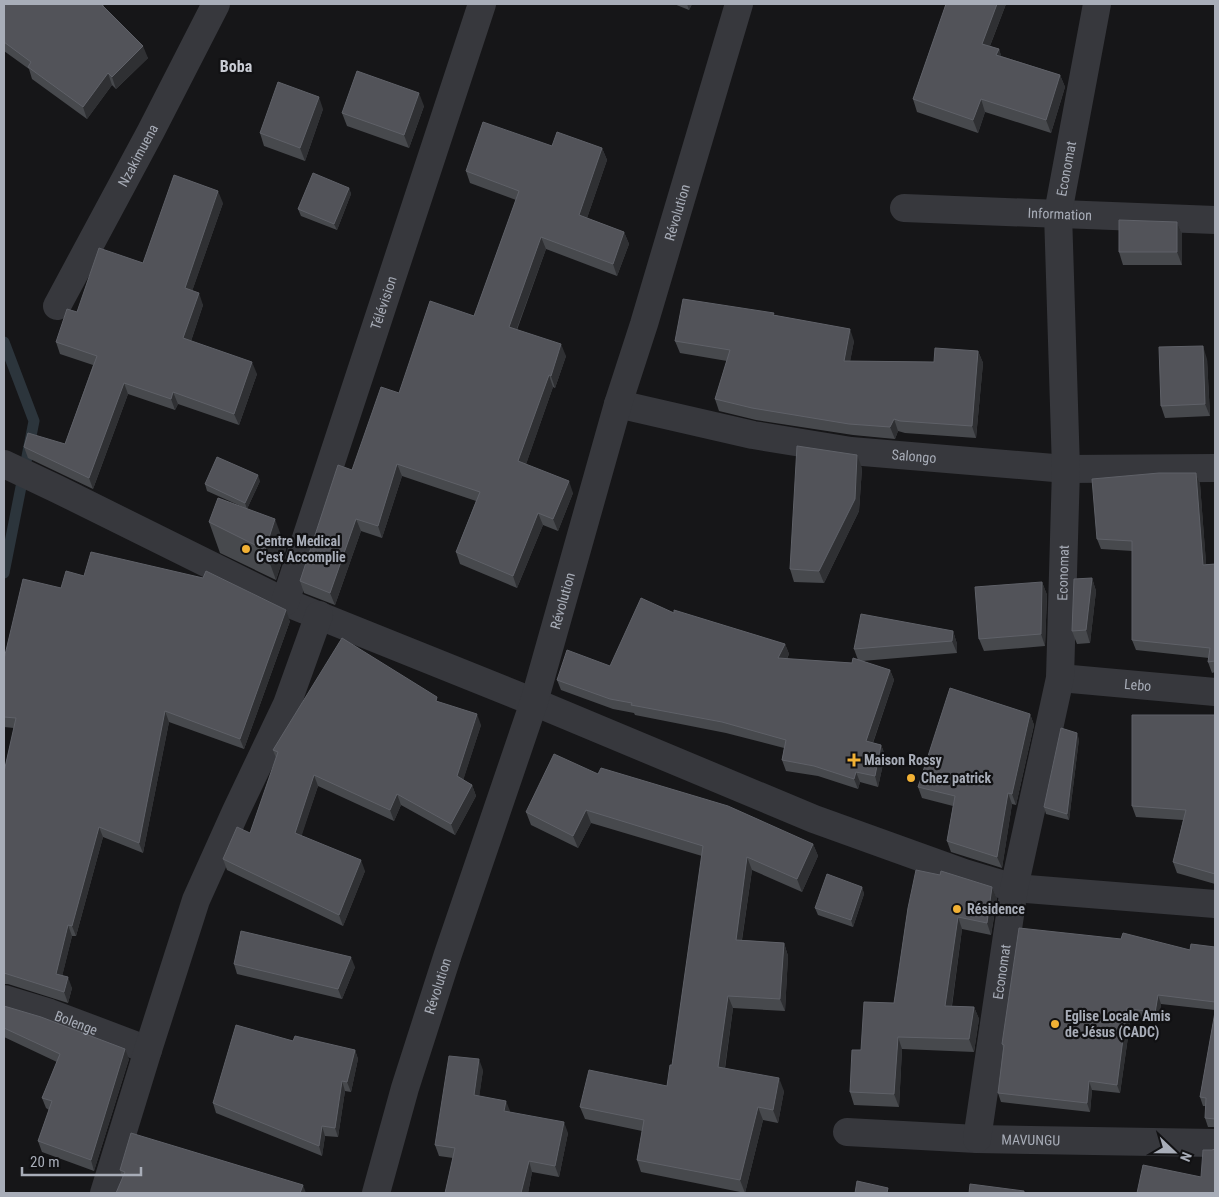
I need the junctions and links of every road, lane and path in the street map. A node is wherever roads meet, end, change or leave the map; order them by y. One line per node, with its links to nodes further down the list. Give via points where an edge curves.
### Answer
1 (216, 4): 8 (street, Nzakimuena)
2 (482, 4): 13 (street, Télévision)
3 (739, 4): 9 (street, Révolution)
4 (1097, 4): 6 (street, Economat)
5 (904, 208): 6 (street, Information)
6 (1058, 213): 7 (street, Information); 12 (street, Economat)
7 (1215, 220)
8 (57, 306)
9 (618, 404): 12 (street, Salongo, via 753,435 851,451); 17 (street, Révolution)
10 (4, 464): 13 (street)
11 (1215, 468): 12 (street, Salongo)
12 (1066, 469): 15 (street, Economat)
13 (285, 602): 14 (street)
14 (319, 615): 17 (street); 21 (street, via 287,704 196,900)
15 (1060, 678): 16 (street, Lebo); 18 (street, Economat)
16 (1215, 692)
17 (534, 702): 18 (street, via 814,819); 26 (street, Révolution, via 448,954 405,1088)
18 (1014, 888): 19 (street); 23 (street, Economat)
19 (1215, 904)
20 (4, 999): 21 (street, Bolenge)
21 (148, 1050): 25 (street)
22 (847, 1132): 23 (street, MAVUNGU)
23 (977, 1139): 24 (street, MAVUNGU)
24 (1215, 1143)
25 (104, 1193)
26 (376, 1193)

